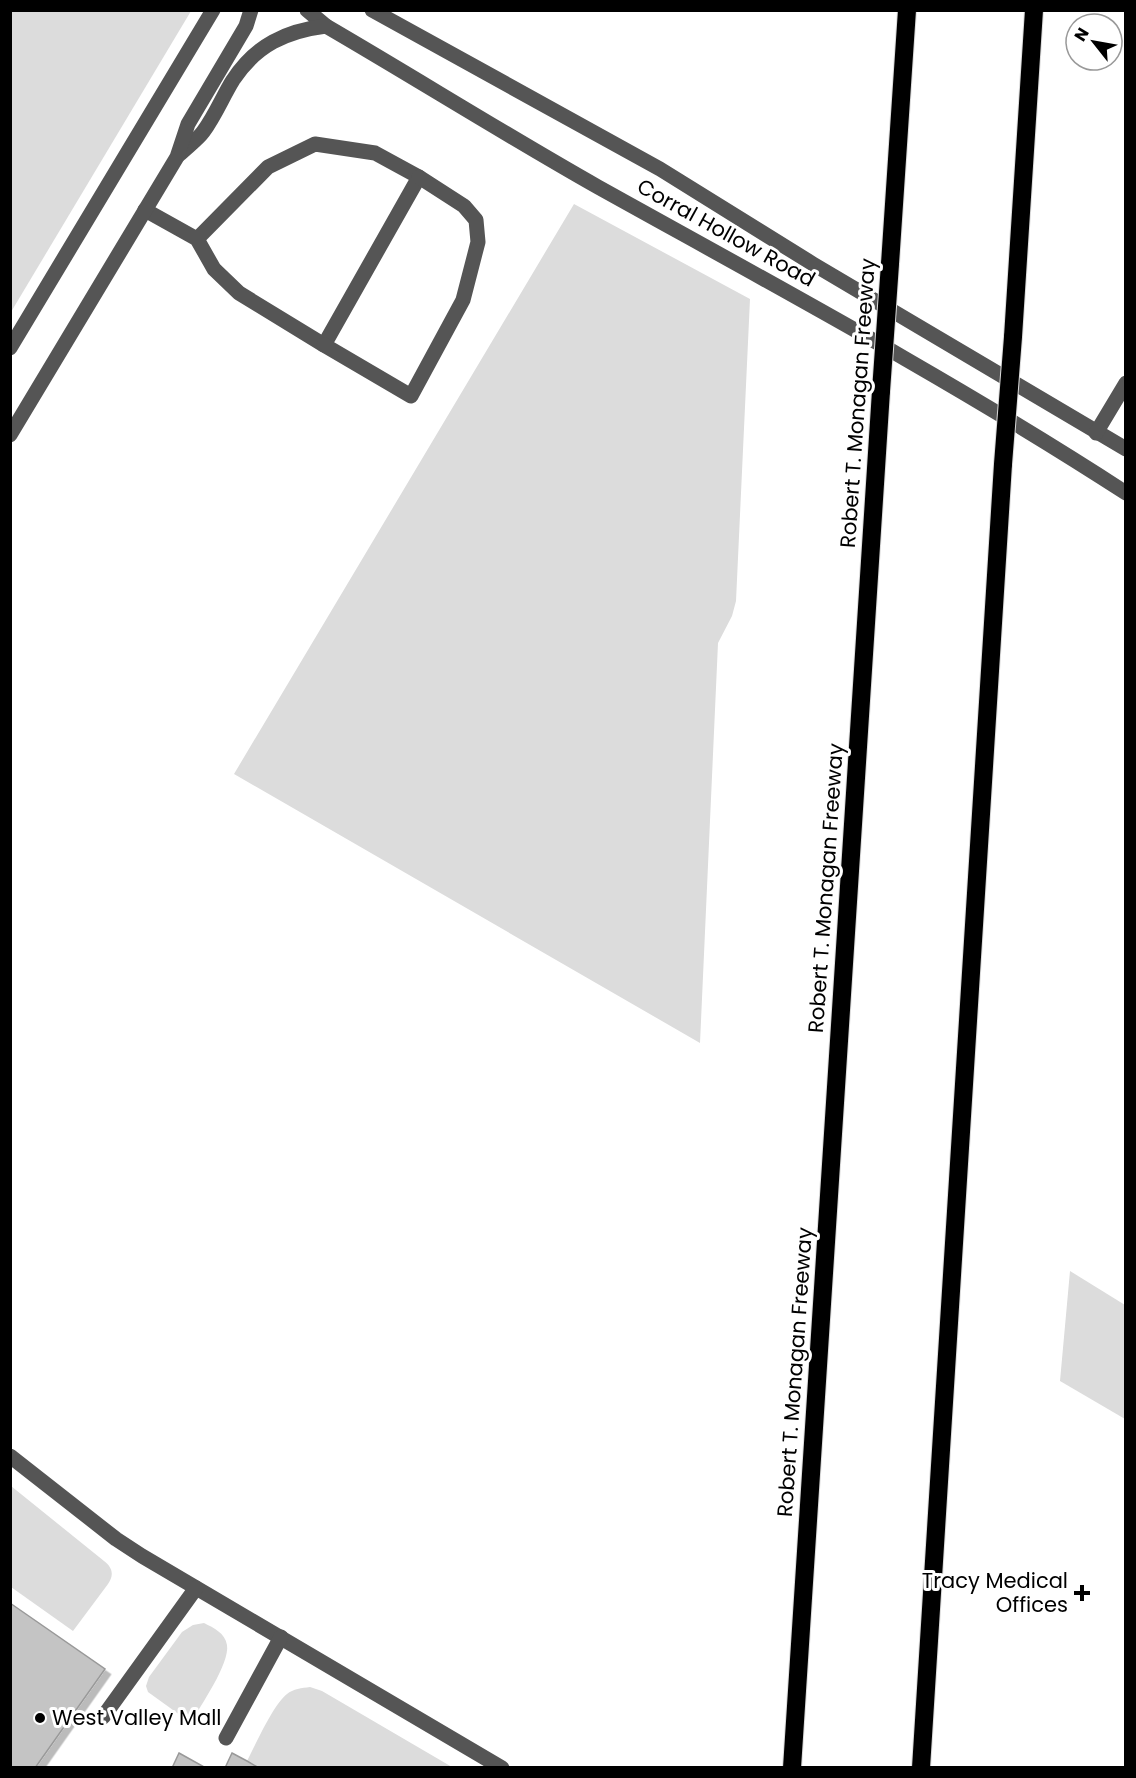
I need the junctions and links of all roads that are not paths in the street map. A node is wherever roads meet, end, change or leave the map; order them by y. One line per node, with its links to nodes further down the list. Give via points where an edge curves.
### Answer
1 (213, 10): 13 (street)
2 (251, 10): 8 (street, via 246,26 189,124)
3 (307, 10): 7 (street, Corral Hollow Road)
4 (372, 10): 15 (street, Corral Hollow Road, via 660,169)
5 (907, 10): 25 (highway, Robert T. Monagan Freeway, bridge)
6 (1034, 10): 26 (highway, bridge)
7 (326, 26): 8 (street, via 291,32 248,60 202,132); 18 (street, Corral Hollow Road, via 597,186 847,325)
8 (177, 157): 10 (street)
9 (419, 177): 11 (street, via 375,153 315,144 268,167); 12 (street); 12 (street, via 464,206 476,220 478,242 464,300 411,396)
10 (145, 210): 11 (street); 16 (street)
11 (197, 238): 12 (street, via 214,269 239,293)
12 (324, 345)
13 (10, 348)
14 (1125, 383): 15 (street)
15 (1096, 433): 17 (street, Corral Hollow Road)
16 (10, 435)
17 (1125, 449)
18 (1125, 493)
19 (10, 1456): 20 (street, via 116,1539)
20 (196, 1588): 21 (street); 22 (street)
21 (281, 1637): 23 (street); 24 (street)
22 (104, 1717)
23 (226, 1738)
24 (502, 1767)
25 (792, 1767)
26 (921, 1767)

